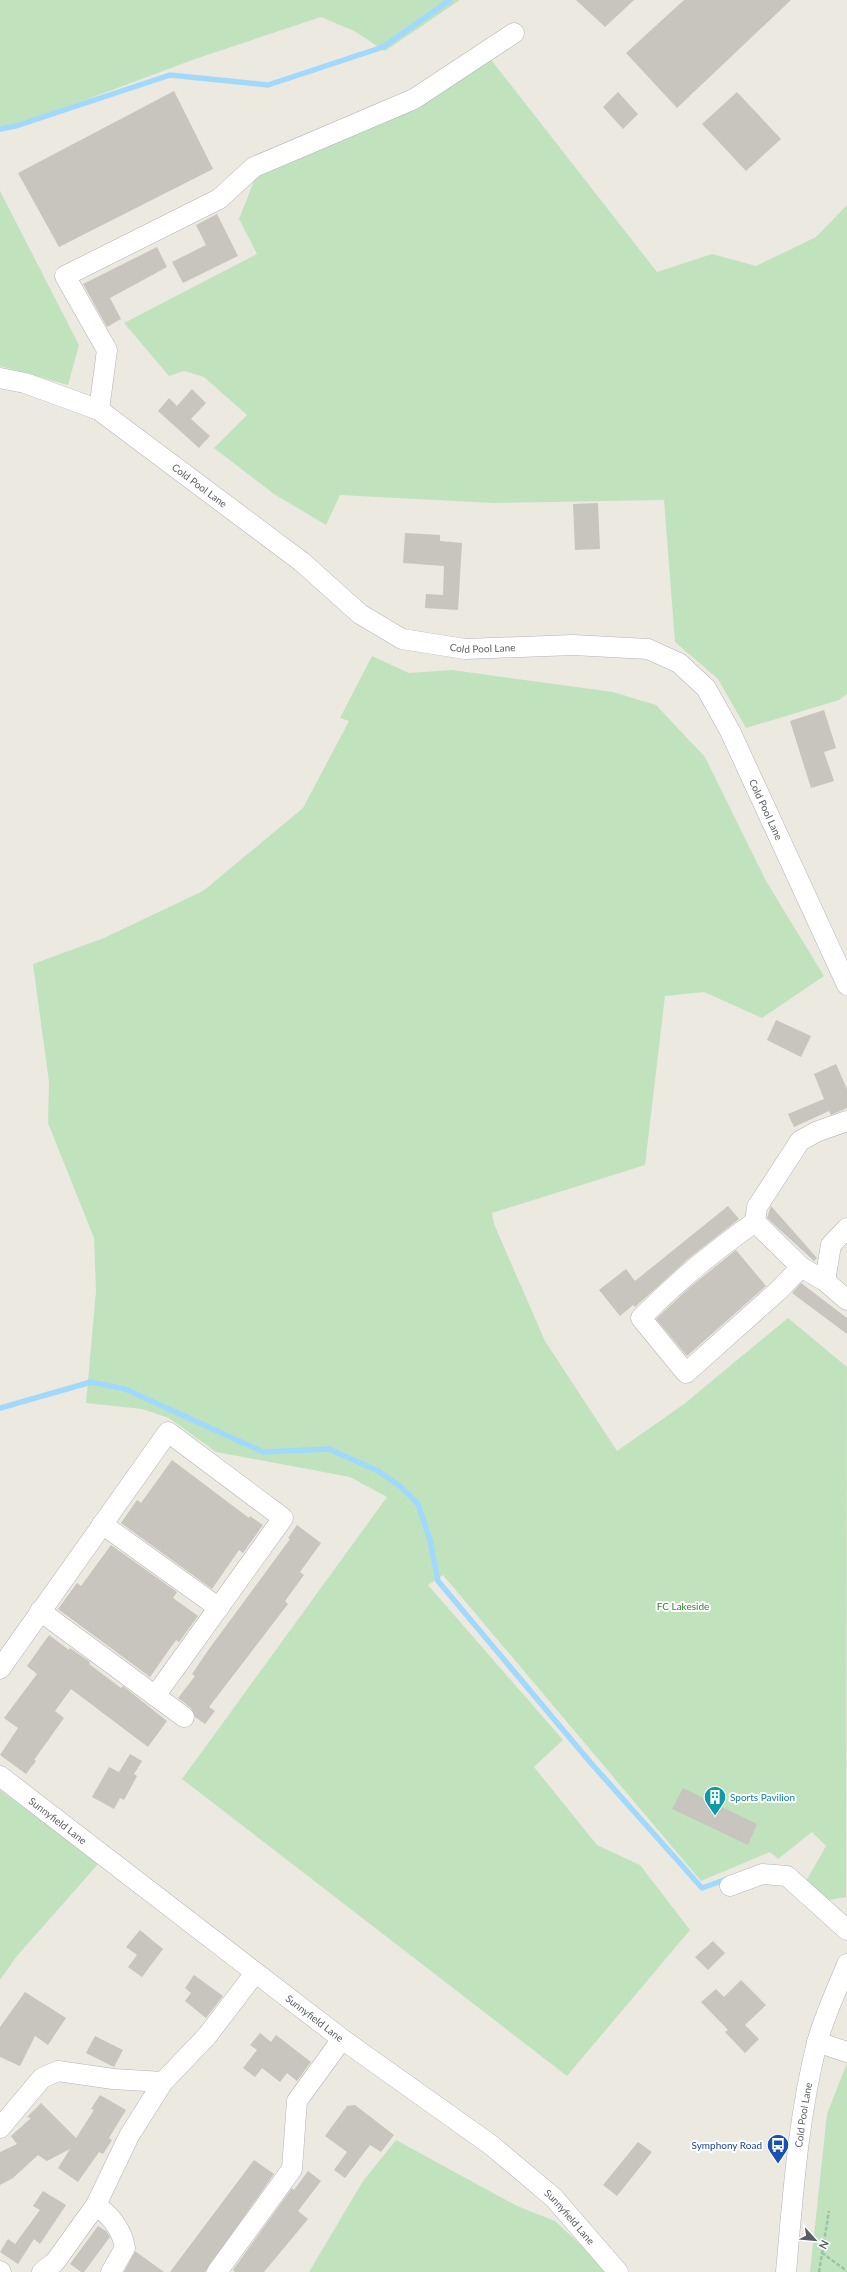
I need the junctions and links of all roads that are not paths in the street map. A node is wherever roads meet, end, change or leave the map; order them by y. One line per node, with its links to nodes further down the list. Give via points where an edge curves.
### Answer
1 (514, 33): 3 (street, via 414,99 254,167 219,199 65,276 107,350)
2 (0, 378): 3 (street, Cold Pool Lane, via 25,383)
3 (99, 410): 4 (street, Cold Pool Lane, via 302,562 360,614 402,639 465,648 573,645 648,648 679,663 706,688 730,731)
4 (846, 980)
5 (847, 1121): 6 (street, via 816,1132 800,1141 757,1207)
6 (755, 1222): 8 (street); 8 (street, via 669,1289 641,1318 686,1372 779,1290)
7 (847, 1228): 9 (street, via 831,1245)
8 (801, 1267): 9 (street)
9 (824, 1280): 10 (street)
10 (847, 1300)
11 (102, 1524): 12 (street); 12 (street, via 168,1432 283,1518); 13 (street)
12 (219, 1608): 15 (street)
13 (40, 1611): 14 (street); 15 (street)
14 (0, 1669)
15 (155, 1696): 16 (street)
16 (184, 1717)
17 (0, 1776): 21 (street, Sunnyfield Lane)
18 (730, 1886): 19 (street, via 762,1874 787,1876)
19 (847, 1930)
20 (847, 1964): 23 (street, Cold Pool Lane)
21 (255, 1973): 22 (street, Sunnyfield Lane); 25 (street, via 207,2036)
22 (342, 2039): 30 (street, via 297,2102 292,2169); 31 (street, Sunnyfield Lane, via 491,2145 554,2198)
23 (817, 2042): 24 (street); 32 (street, Cold Pool Lane, via 796,2151)
24 (847, 2052)
25 (163, 2082): 26 (street, via 113,2079 58,2071 42,2078); 27 (street, via 129,2136)
26 (0, 2128)
27 (96, 2205): 28 (street, via 55,2262); 29 (street, via 123,2234 125,2248)
28 (42, 2272)
29 (111, 2272)
30 (217, 2272)
31 (618, 2272)
32 (786, 2272)

